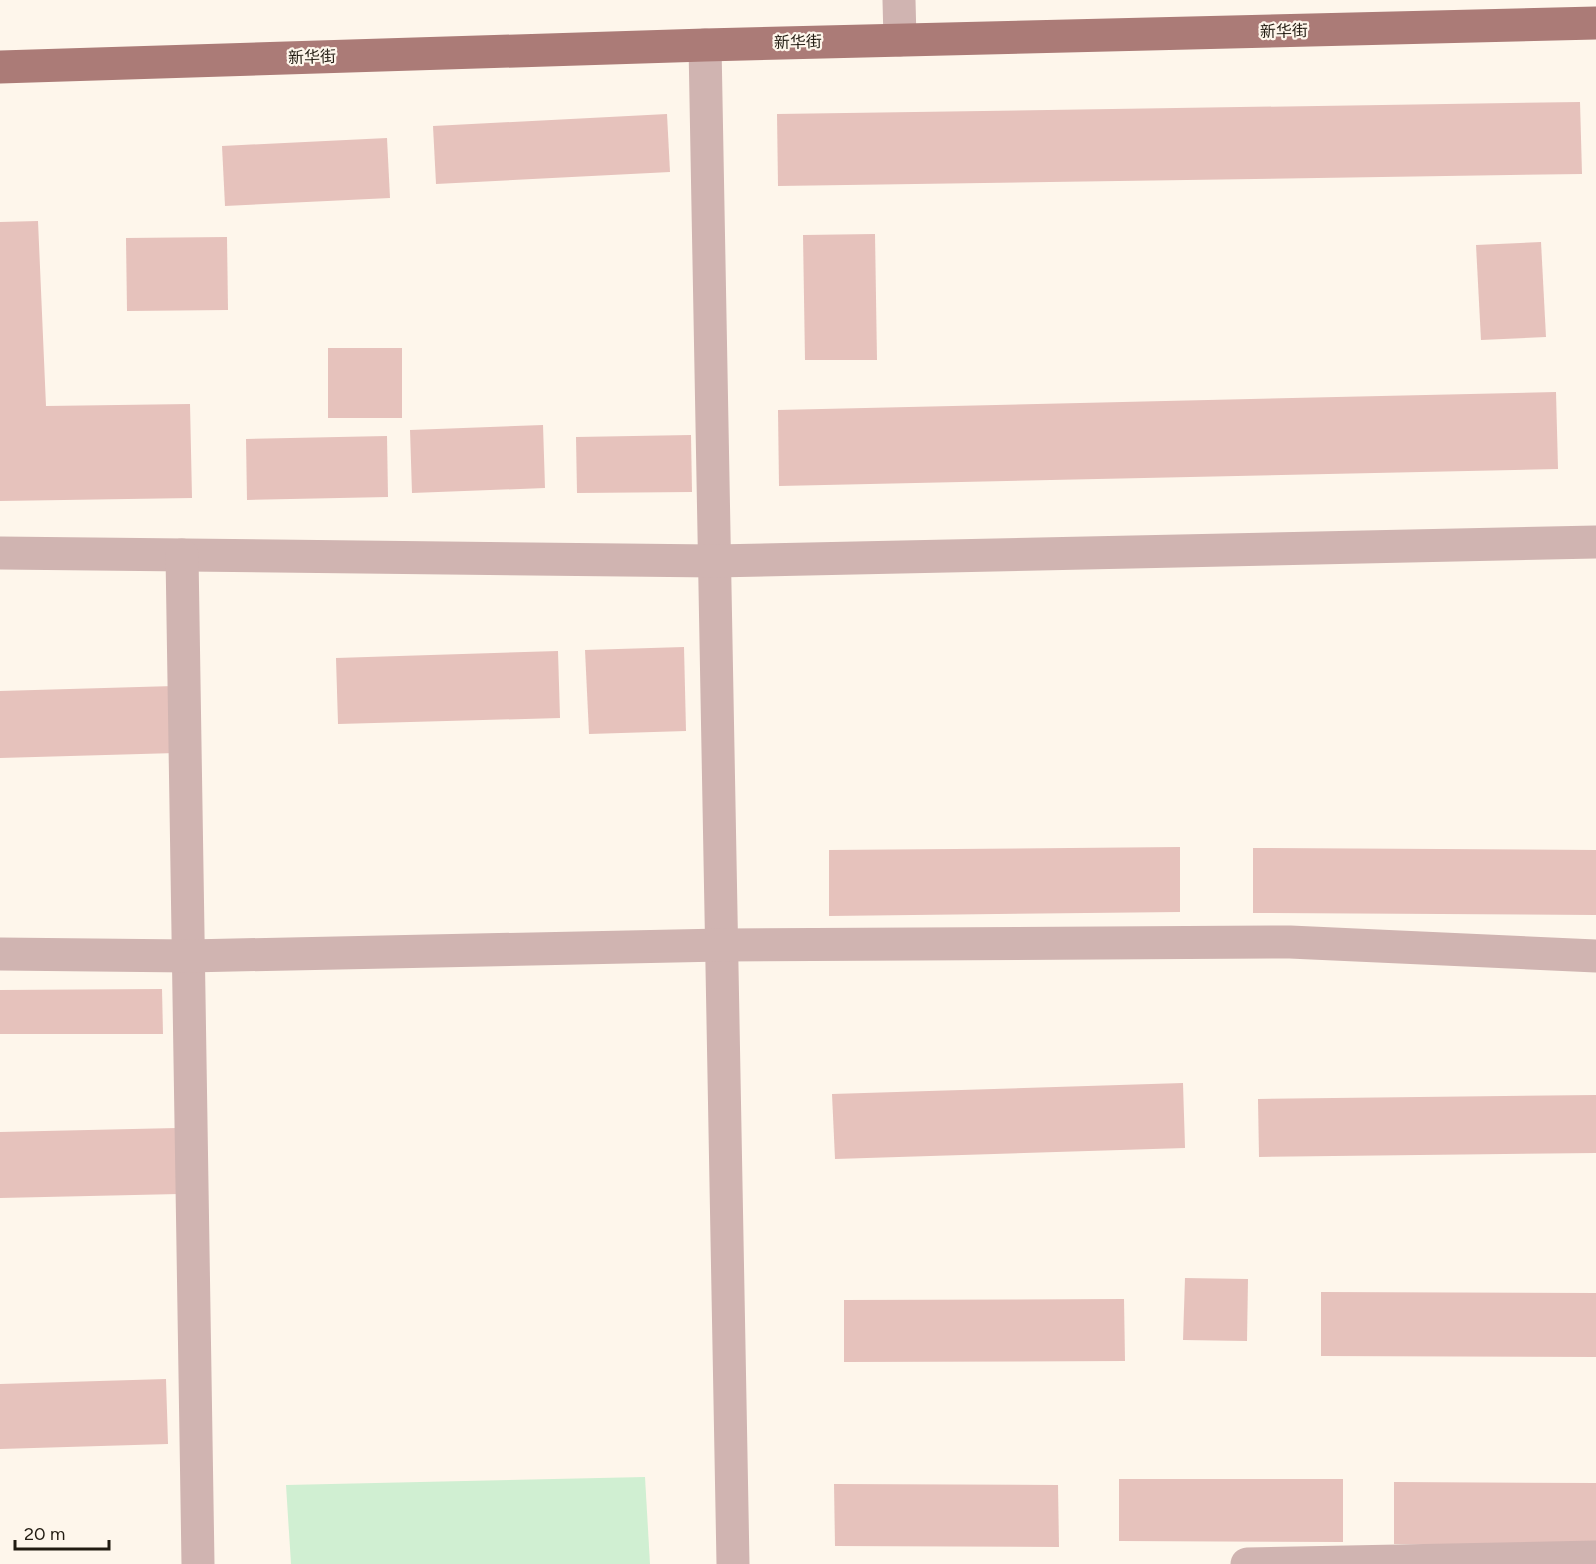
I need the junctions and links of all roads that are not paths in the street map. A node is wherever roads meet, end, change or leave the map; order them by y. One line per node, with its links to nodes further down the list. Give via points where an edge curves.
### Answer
1 (899, 0): 3 (street)
2 (1596, 23): 3 (main road, 新华街)
3 (900, 40): 4 (main road, 新华街)
4 (705, 45): 5 (main road, 新华街); 9 (street)
5 (0, 67)
6 (1596, 542): 9 (street)
7 (0, 553): 8 (street)
8 (182, 555): 9 (street); 13 (street)
9 (715, 561): 10 (street)
10 (722, 945): 12 (street, via 1290,942); 13 (street); 16 (street)
11 (0, 954): 13 (street)
12 (1596, 956)
13 (189, 957): 15 (street)
14 (1596, 1557): 17 (street)
15 (198, 1564)
16 (733, 1564)
17 (1247, 1564)

